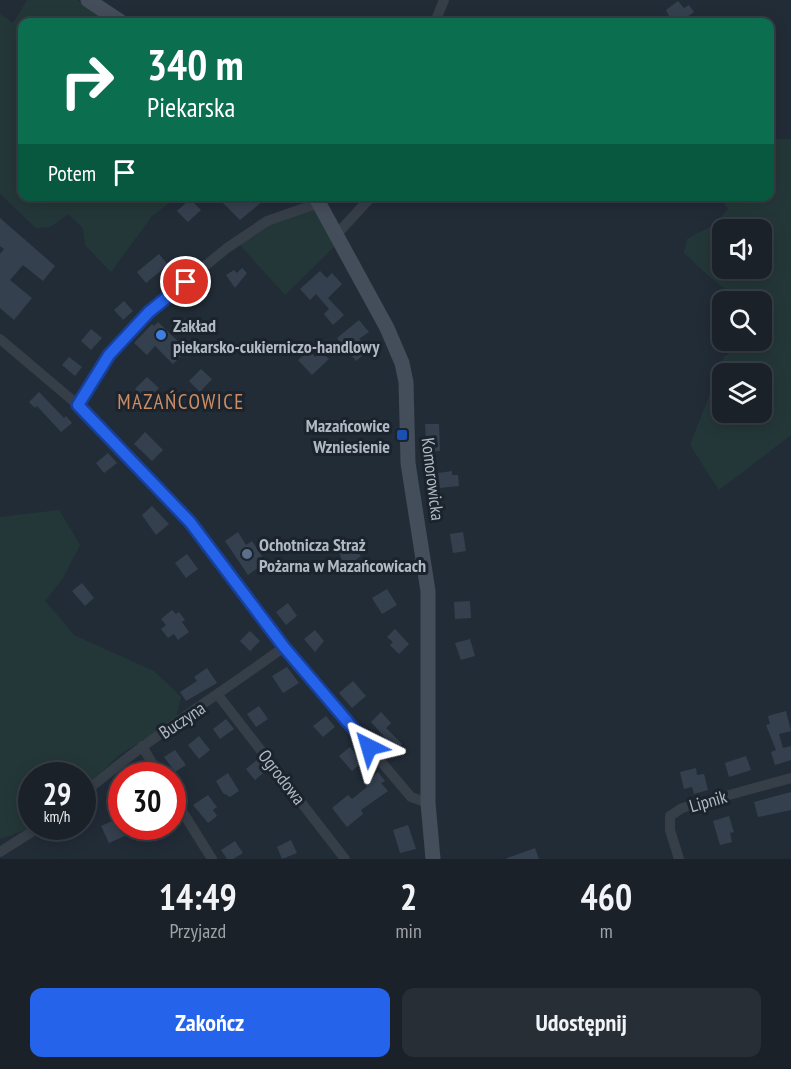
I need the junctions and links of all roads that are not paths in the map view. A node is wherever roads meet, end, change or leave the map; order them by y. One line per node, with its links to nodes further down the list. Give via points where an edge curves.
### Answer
1 (88, 0): 3 (street)
2 (444, 0): 4 (street)
3 (115, 18)
4 (437, 18)
5 (315, 201): 10 (street, via 267,221 219,254 149,312 109,355)
6 (318, 201): 8 (street, Komorowicka)
7 (367, 201): 8 (street)
8 (337, 234): 17 (street, Komorowicka, via 387,328 406,382 408,463 428,591)
9 (0, 339): 10 (street)
10 (78, 405): 11 (street, via 190,522)
11 (284, 647): 12 (street, Buczyna); 17 (street, via 411,797)
12 (218, 695): 13 (street, Buczyna); 22 (street, Ogrodowa)
13 (142, 746): 14 (street); 16 (street, Buczyna)
14 (152, 762)
15 (791, 778): 24 (street, Lipnik, via 682,808 670,816)
16 (96, 784)
17 (428, 803): 23 (street, Komorowicka)
18 (186, 817): 21 (street)
19 (19, 840): 20 (street)
20 (0, 852)
21 (212, 859)
22 (345, 859)
23 (433, 859)
24 (679, 859)

